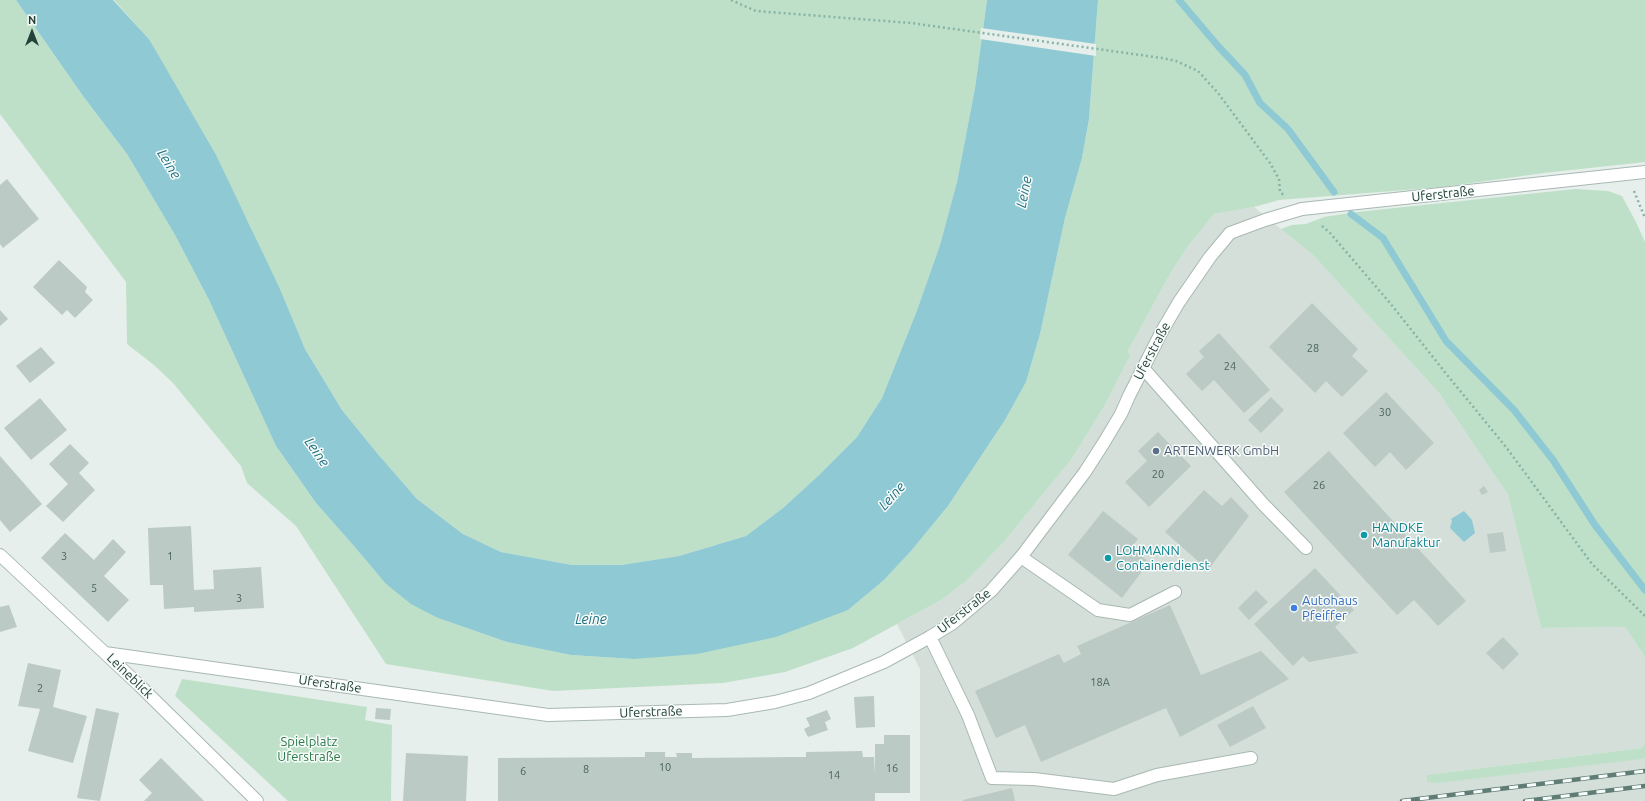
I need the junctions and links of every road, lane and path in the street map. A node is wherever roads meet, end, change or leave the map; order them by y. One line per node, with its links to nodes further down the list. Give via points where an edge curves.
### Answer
1 (731, 0): 4 (path, via 756,11 930,26 1176,61 1198,71 1218,93 1270,163 1279,179 1280,192)
2 (1645, 172): 3 (street, Uferstraße)
3 (1627, 174): 4 (street, Uferstraße); 5 (path)
4 (1302, 209): 6 (street, Uferstraße, via 1230,233 1179,302); 11 (path, via 1330,234 1390,303 1506,447 1592,564)
5 (1645, 218)
6 (1143, 368): 7 (street, via 1263,504); 9 (street, Uferstraße, via 1104,444)
7 (1306, 548)
8 (0, 555): 13 (street, Leineblick)
9 (1021, 557): 10 (street, via 1098,610 1130,614); 12 (street, Uferstraße, via 991,591 953,623)
10 (1175, 592)
11 (1645, 616)
12 (930, 637): 13 (street, Uferstraße, via 884,662 809,693 775,702 727,710 548,715); 14 (street, via 968,715 992,778 1034,779 1114,789 1157,775)
13 (105, 653): 15 (street, Leineblick)
14 (1251, 758)
15 (257, 801)

